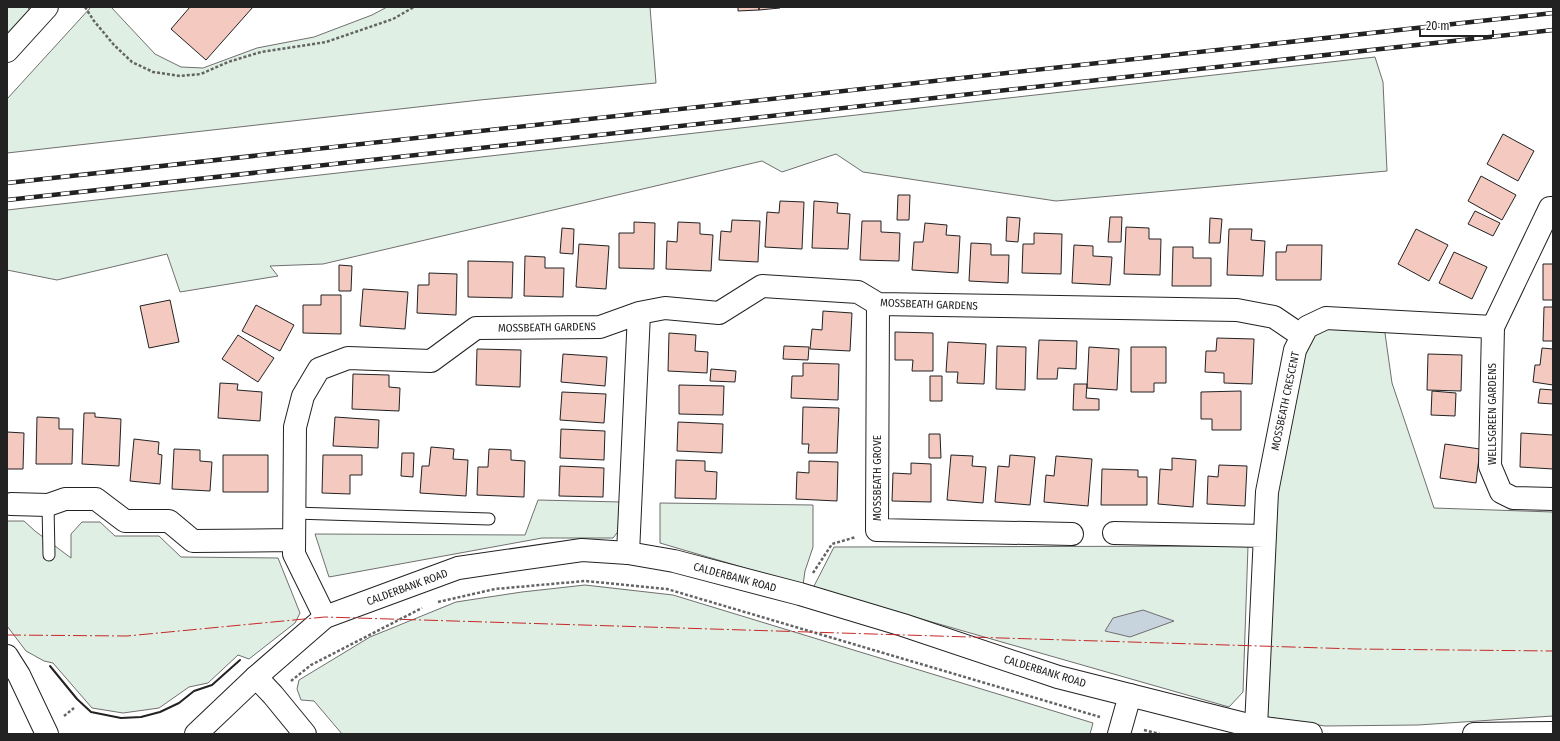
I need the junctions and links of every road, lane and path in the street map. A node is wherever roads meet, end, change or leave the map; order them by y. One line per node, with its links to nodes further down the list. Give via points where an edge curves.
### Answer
1 (47, 7): 4 (street)
2 (85, 7): 3 (path, via 94,22 132,62 153,72 180,76 201,74 261,52 326,42 393,20)
3 (414, 7)
4 (7, 50)
5 (1553, 208): 8 (street, via 1550,208)
6 (878, 304): 7 (street, MOSSBEATH GARDENS, via 858,292 762,286 719,313 665,308); 9 (street, MOSSBEATH GARDENS, via 1237,310 1274,317); 15 (street, MOSSBEATH GROVE)
7 (639, 313): 13 (street, MOSSBEATH GARDENS, via 600,327 476,328 431,361 348,358 319,369 303,396 295,427); 20 (street)
8 (1493, 327): 9 (street, MOSSBEATH CRESCENT, via 1326,318 1307,327); 10 (street, WELLSGREEN GARDENS, via 1490,466 1501,492 1513,498)
9 (1302, 336): 18 (street, MOSSBEATH CRESCENT, via 1295,350 1267,492)
10 (1553, 499)
11 (11, 504): 12 (street)
12 (48, 505): 19 (street, via 65,499 96,499 125,521 169,522 193,541); 21 (lane)
13 (294, 513): 14 (lane); 19 (street, MOSSBEATH GARDENS)
14 (489, 519)
15 (877, 530): 17 (street, MOSSBEATH GROVE); 22 (path, via 832,544)
16 (1114, 533): 18 (street)
17 (1072, 534)
18 (1265, 536): 30 (street, MOSSBEATH CRESCENT)
19 (294, 540): 25 (street, MOSSBEATH GARDENS, via 294,554)
20 (628, 553): 22 (street, CALDERBANK ROAD, via 674,561); 25 (street, CALDERBANK ROAD, via 582,550 458,568)
21 (48, 555)
22 (800, 594): 29 (street, CALDERBANK ROAD, via 903,624 1058,677)
23 (437, 602): 31 (path, via 495,588 585,581 667,589)
24 (423, 608): 28 (path, via 311,665)
25 (325, 618): 27 (street, CALDERBANK ROAD)
26 (7, 656): 33 (street, via 19,675)
27 (256, 677): 28 (street); 34 (street, CALDERBANK ROAD)
28 (273, 695): 35 (street)
29 (1130, 695): 30 (street, CALDERBANK ROAD); 31 (street)
30 (1256, 727): 37 (street, CALDERBANK ROAD)
31 (1120, 729): 36 (path)
32 (1553, 733): 38 (street)
33 (47, 734)
34 (196, 734)
35 (305, 734)
36 (1160, 734)
37 (1311, 734)
38 (1474, 734)

